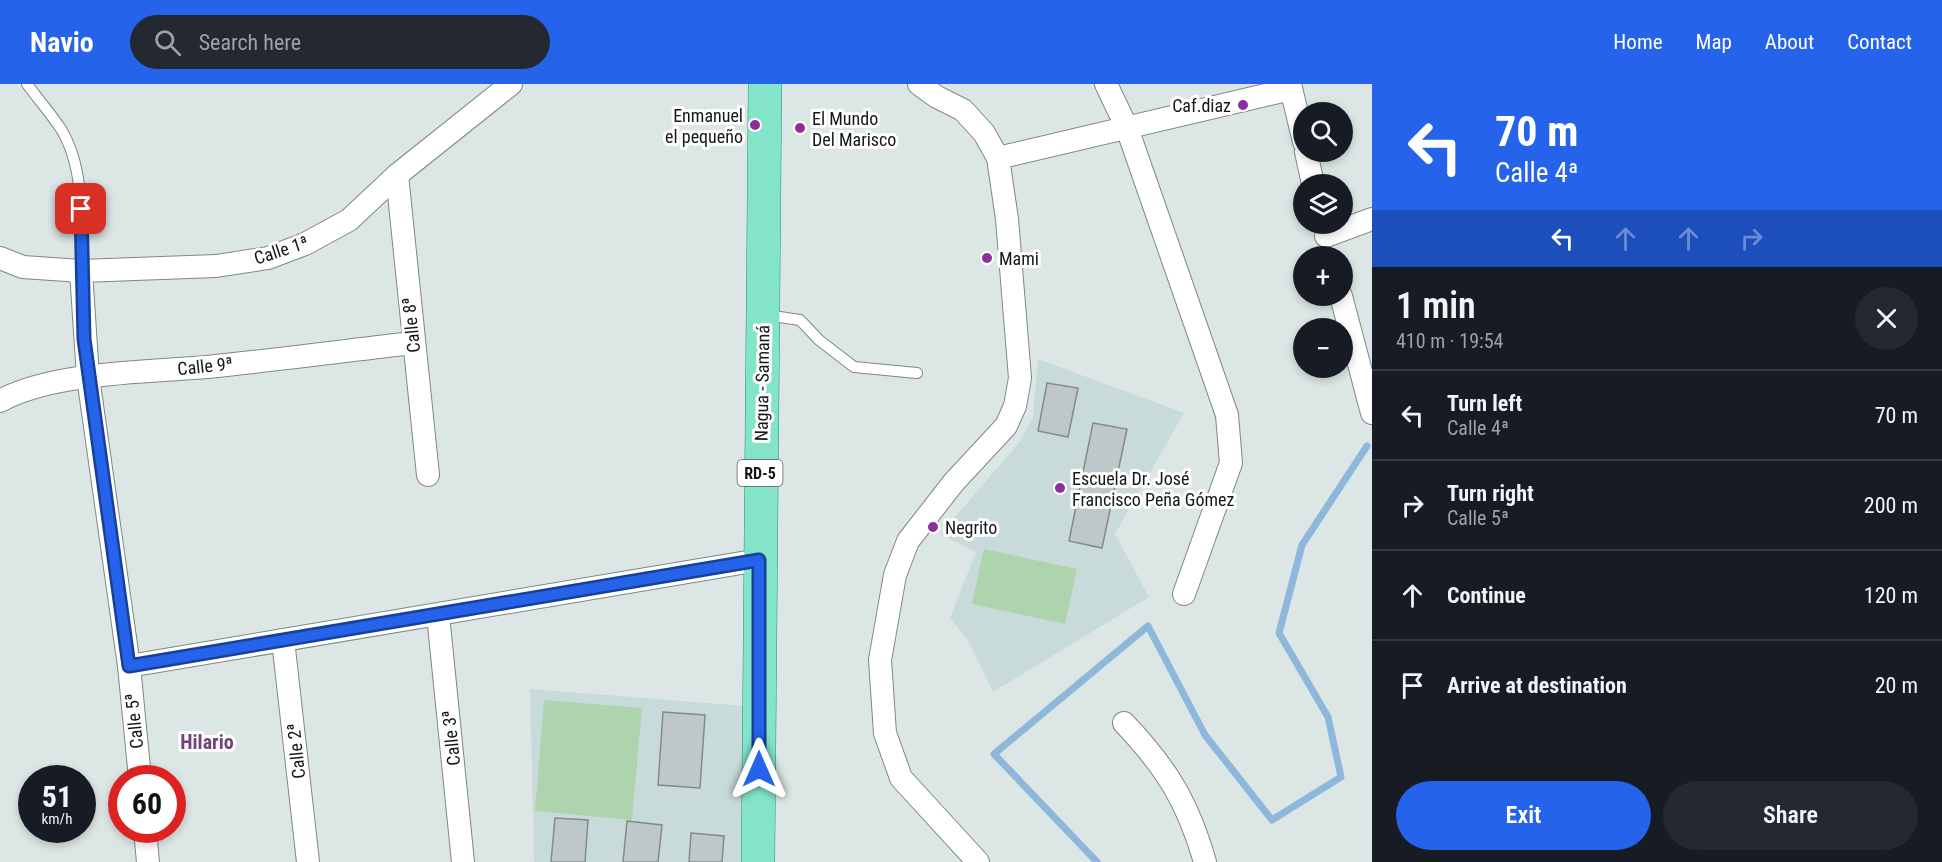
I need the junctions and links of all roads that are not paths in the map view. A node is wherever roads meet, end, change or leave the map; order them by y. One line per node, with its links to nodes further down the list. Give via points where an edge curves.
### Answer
1 (27, 84): 14 (lane, via 62,131 74,163 81,209)
2 (511, 84): 10 (street, Calle 1ª)
3 (765, 84): 16 (main road, Nagua - Samaná / RD-5)
4 (920, 84): 9 (street, via 937,98 963,110 984,133)
5 (1106, 84): 8 (street)
6 (1291, 87): 7 (street); 8 (street)
7 (1295, 102)
8 (1127, 128): 9 (street); 24 (street, via 1227,415 1231,464)
9 (998, 158): 35 (street, via 1020,378 1015,406 992,444 954,482 908,541 895,575 880,660 885,733 901,778)
10 (397, 175): 14 (street, Calle 1ª, via 348,220 305,244 268,258 216,266); 17 (street, Calle 8ª)
11 (1372, 219): 12 (street)
12 (1327, 239)
13 (0, 258): 14 (street, Calle 1ª, via 23,267)
14 (81, 272): 19 (street, Calle 5ª)
15 (1344, 306): 21 (street)
16 (762, 315): 18 (lane, via 800,320 854,367); 23 (main road, Nagua - Samaná / RD-5)
17 (412, 342): 19 (street, Calle 9ª); 22 (street, Calle 8ª)
18 (917, 373)
19 (88, 376): 20 (street, Calle 9ª); 27 (street, Calle 5ª)
20 (0, 401)
21 (1372, 410)
22 (428, 475)
23 (759, 560): 25 (street); 34 (main road, Nagua - Samaná / RD-5)
24 (1184, 594)
25 (438, 615): 26 (street); 33 (street, Calle 3ª)
26 (283, 640): 27 (street); 32 (street, Calle 2ª)
27 (129, 666): 29 (street, Calle 5ª)
28 (1124, 723): 36 (street, via 1145,744 1168,777 1192,819)
29 (139, 765)
30 (146, 843): 31 (street)
31 (148, 862)
32 (308, 862)
33 (463, 862)
34 (758, 862)
35 (978, 862)
36 (1205, 862)

